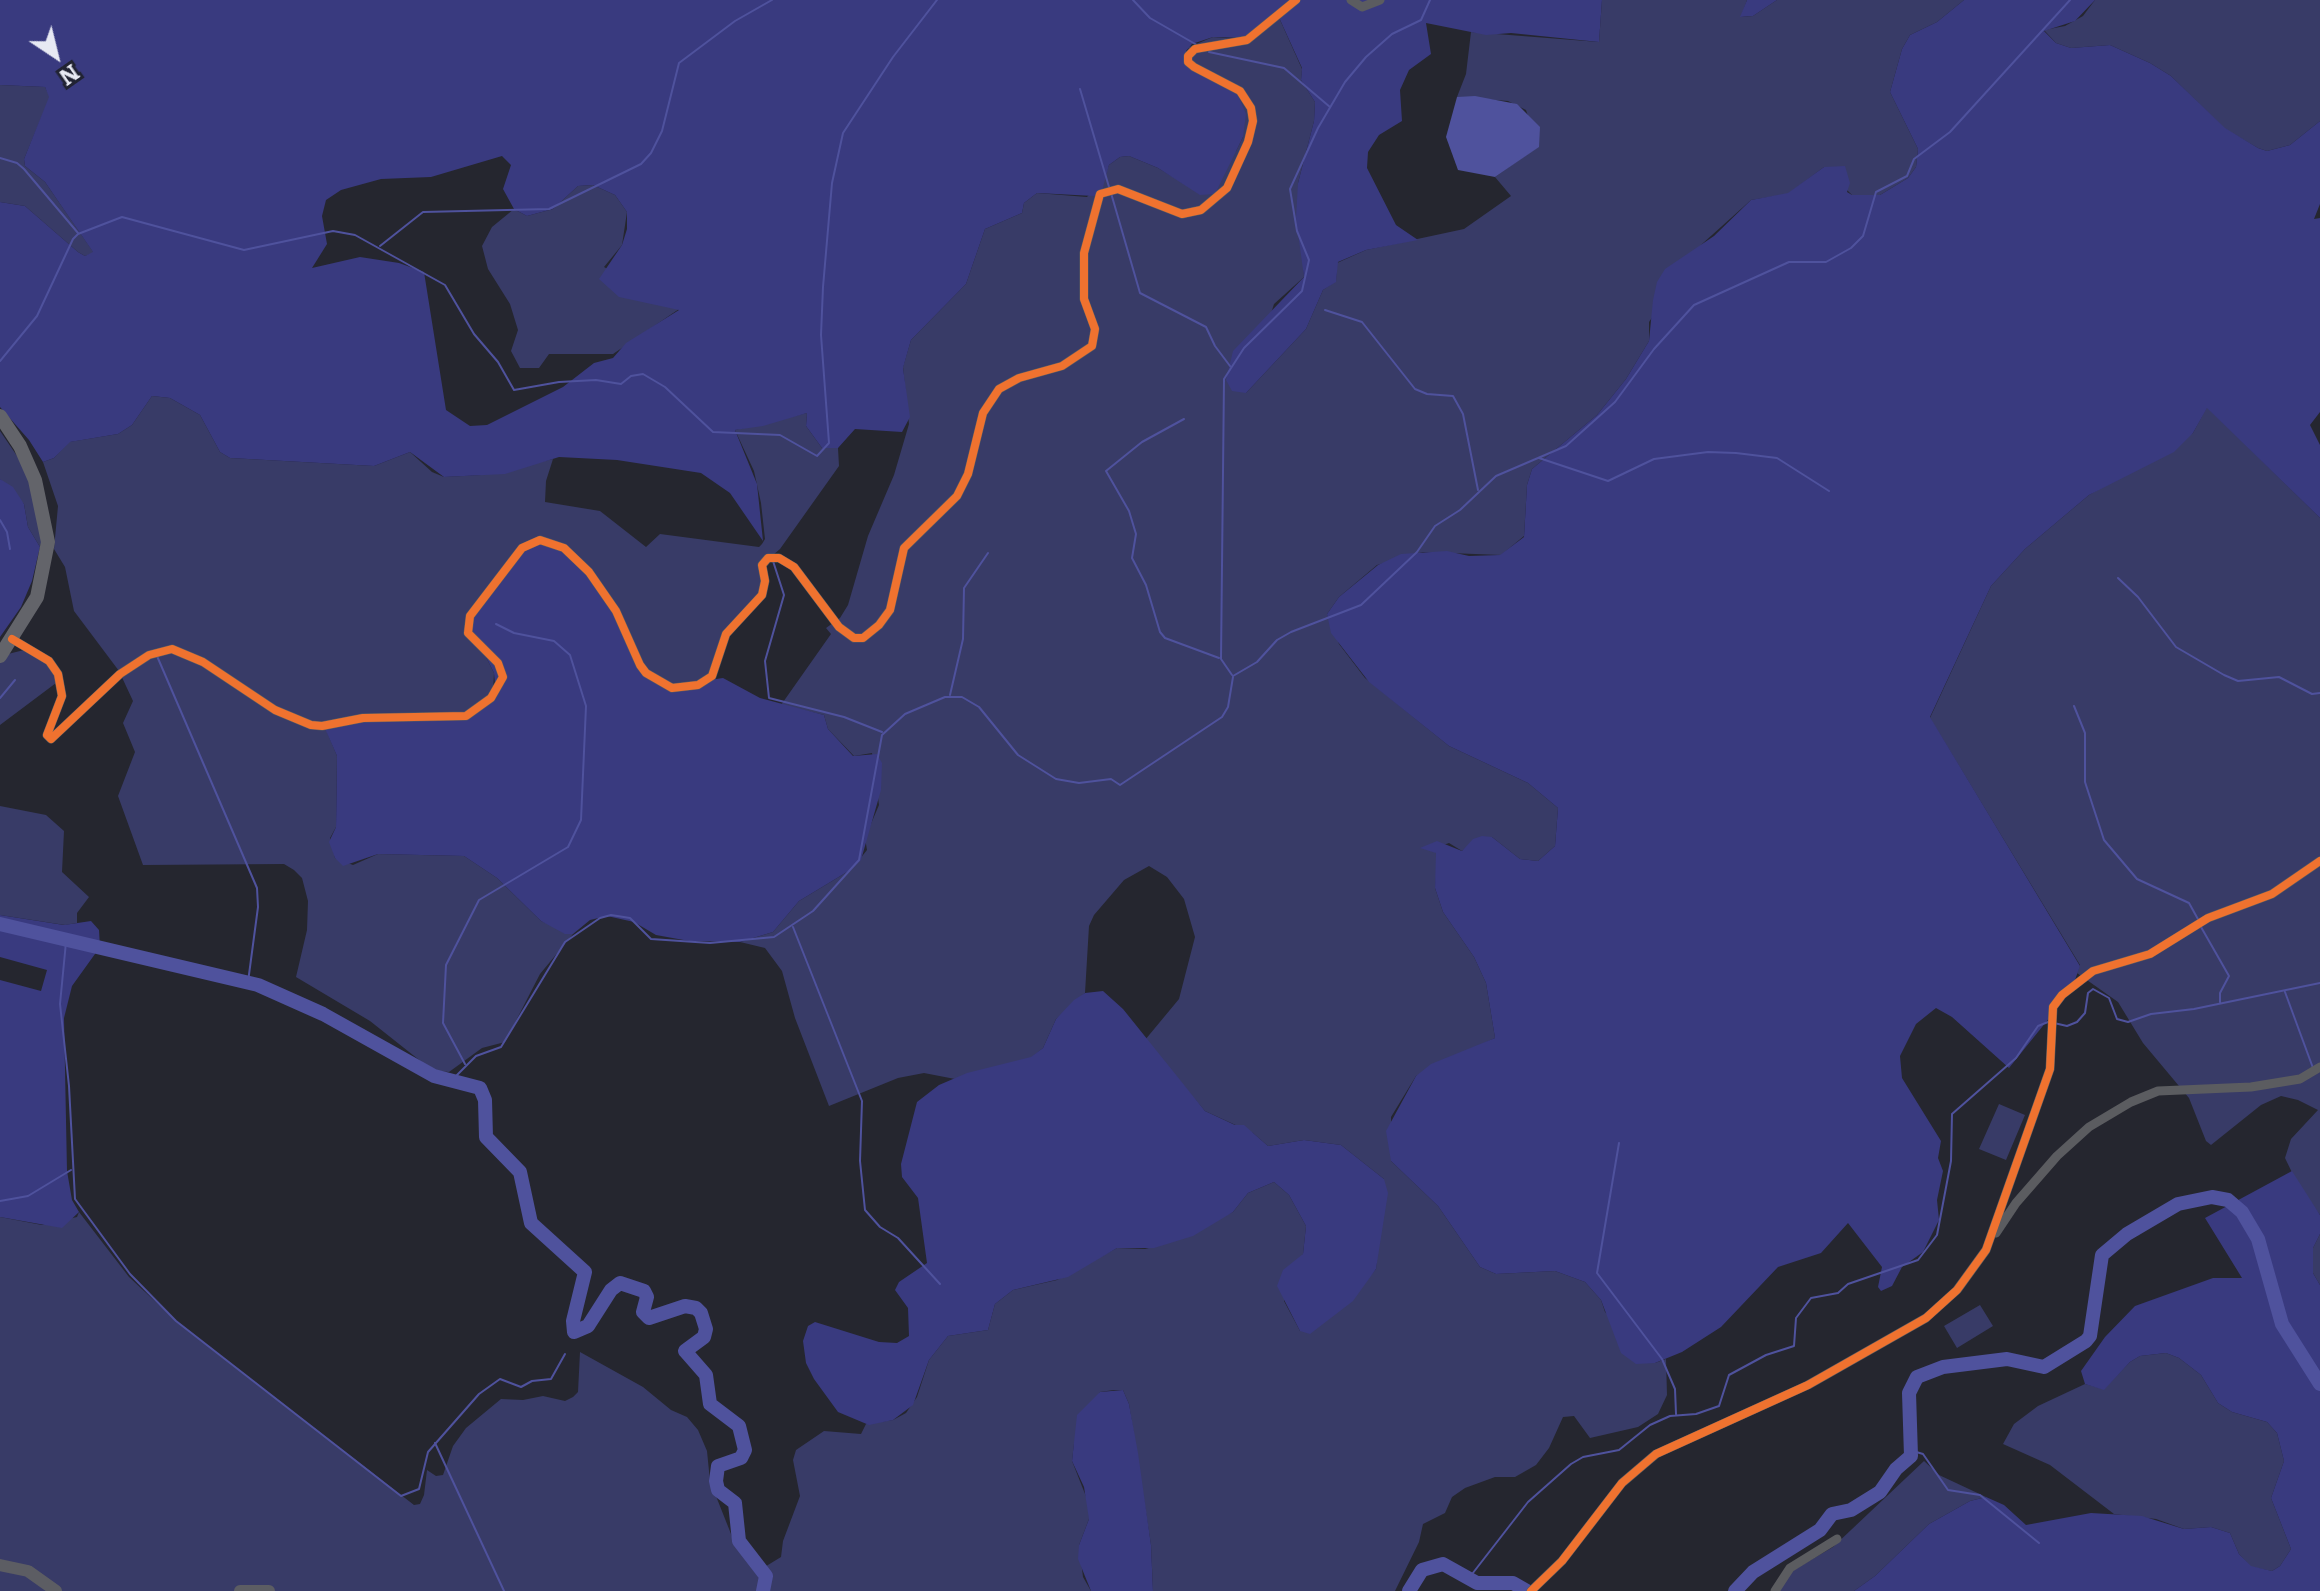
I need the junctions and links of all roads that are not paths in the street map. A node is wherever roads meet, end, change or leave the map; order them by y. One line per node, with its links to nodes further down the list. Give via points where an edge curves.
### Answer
1 (1296, 0): 5 (street, via 1247,40 1195,49 1188,56 1190,65 1240,91 1251,108 1248,142 1227,188 1201,210 1182,214 1118,189 1100,194 1083,266 1084,299 1095,329 1092,346 1062,366 999,389 983,413 957,496 904,548 890,610 863,638 839,627 794,567 768,558 762,565 762,595 726,634 712,676 698,685 672,688 640,665 616,611 589,572 564,548 540,540 522,548 470,616 468,633 498,663 503,677 491,698 466,716 311,725 275,710 203,662 172,649 149,655 120,674 51,739 47,735 62,696 58,674 49,661)
2 (1351, 0): 3 (street, via 1362,7)
3 (1380, 0)
4 (0, 416): 5 (highway, via 35,480 48,542 37,597)
5 (12, 639): 6 (highway)
6 (0, 656)
7 (2320, 861): 9 (street, via 2279,890 2208,918 2150,954 2093,971 2058,999 2050,1069)
8 (2320, 1067): 9 (street, via 2300,1079 2158,1091 2131,1102 2089,1127 2057,1156 2016,1203)
9 (1986, 1250): 12 (street, via 1957,1290 1926,1318 1808,1385 1656,1454 1622,1483 1562,1561)
10 (1837, 1539): 16 (street, via 1790,1568)
11 (0, 1565): 13 (main road, via 28,1571)
12 (1532, 1590)
13 (56, 1591)
14 (240, 1591): 15 (main road)
15 (269, 1591)
16 (1775, 1591)

